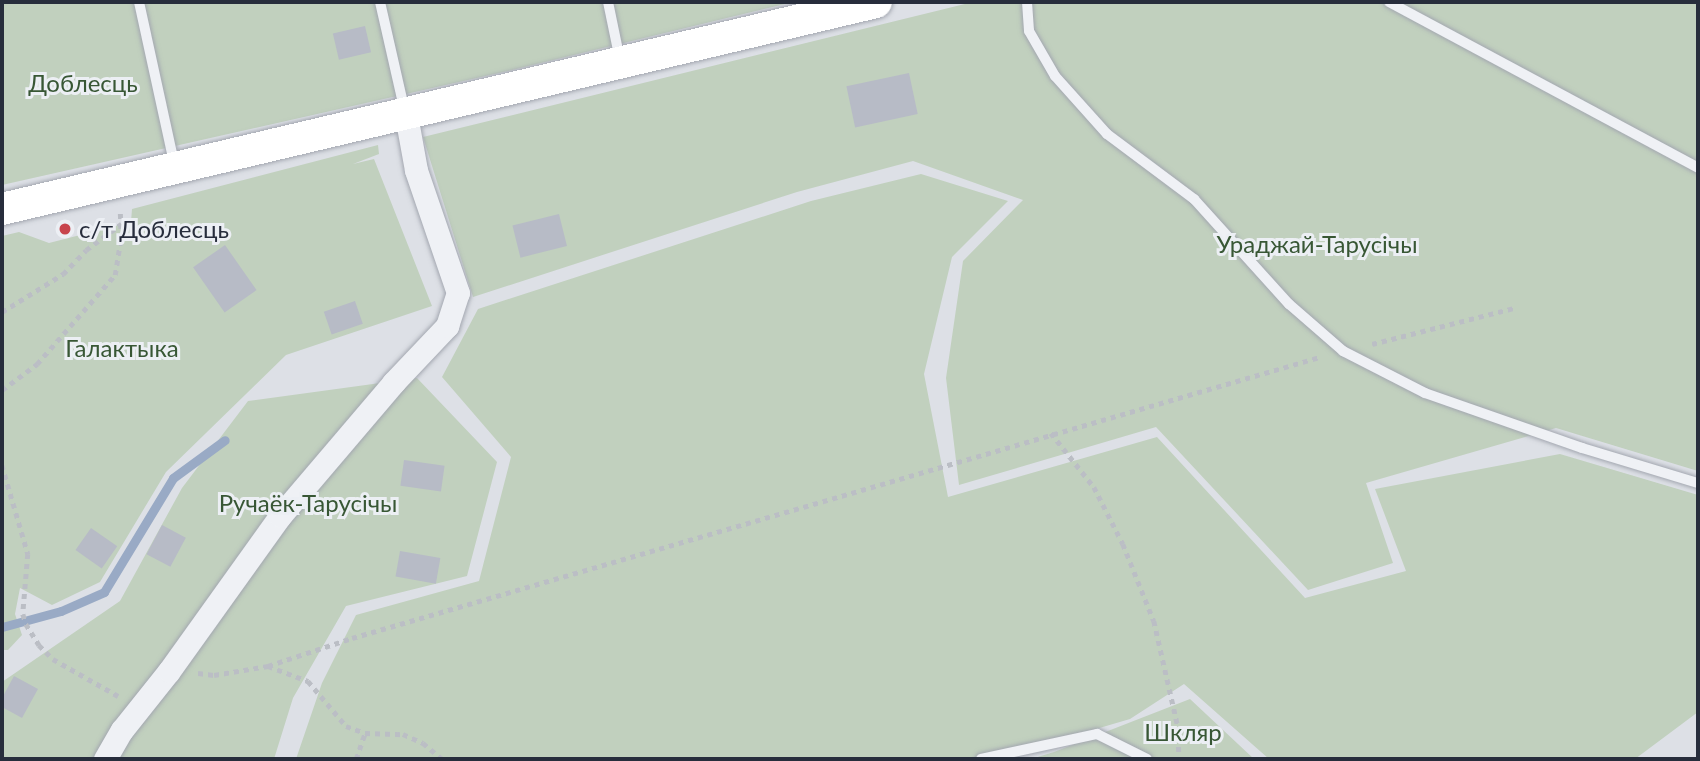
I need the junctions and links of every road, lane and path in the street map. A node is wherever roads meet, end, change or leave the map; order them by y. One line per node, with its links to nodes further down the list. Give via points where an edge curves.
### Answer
1 (139, 2): 10 (lane)
2 (380, 2): 8 (lane)
3 (608, 2): 7 (lane)
4 (1027, 2): 16 (lane, via 1029,31 1055,76 1107,134 1194,200 1289,304)
5 (1389, 2): 9 (lane)
6 (859, 4): 7 (street)
7 (621, 62): 8 (street)
8 (406, 115): 10 (street); 22 (street, via 416,170 458,293 447,326 280,516)
9 (1698, 168)
10 (175, 169): 11 (street)
11 (114, 183): 12 (street); 13 (path)
12 (2, 209)
13 (122, 223): 15 (path, via 63,274); 17 (path, via 115,275 37,363)
14 (1514, 308): 16 (path)
15 (2, 312)
16 (1343, 351): 18 (path); 20 (lane, via 1425,393)
17 (2, 390)
18 (1051, 433): 21 (path); 30 (path, via 1094,487 1154,621 1178,727)
19 (2, 464): 23 (path, via 28,554 26,624 53,659)
20 (1698, 483)
21 (268, 666): 22 (path, via 214,674); 24 (path, via 308,681 346,726)
22 (169, 671): 23 (street)
23 (140, 708): 25 (street)
24 (365, 733): 26 (path); 27 (path, via 403,734)
25 (105, 759)
26 (356, 759)
27 (442, 759)
28 (981, 759): 29 (lane, via 1097,734)
29 (1147, 759)
30 (1179, 759)

